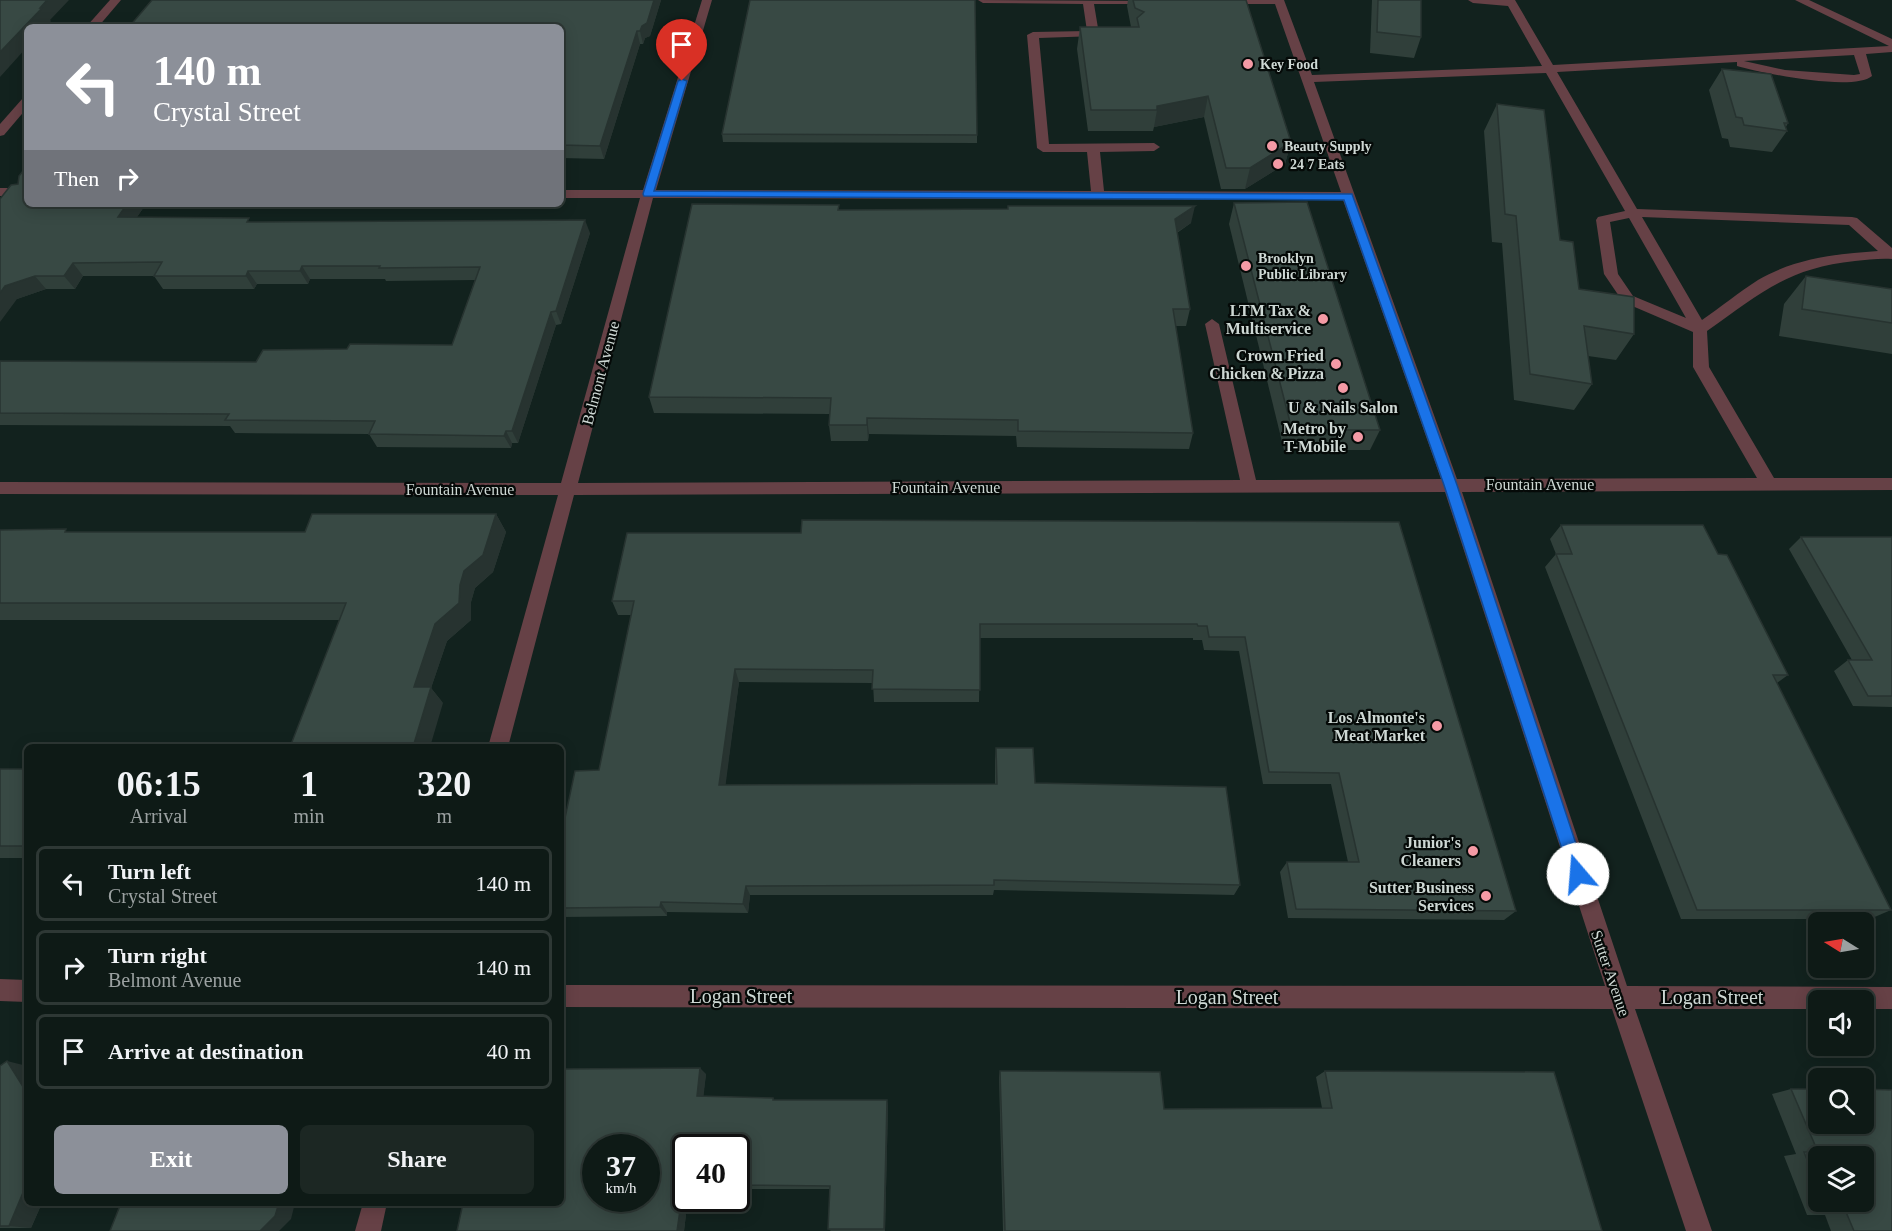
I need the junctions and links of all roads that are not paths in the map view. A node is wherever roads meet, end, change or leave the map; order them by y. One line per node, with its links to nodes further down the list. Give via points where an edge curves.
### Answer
1 (116, 0): 12 (street)
2 (707, 0): 26 (street, Belmont Avenue)
3 (983, 0): 4 (street)
4 (1088, 0): 5 (street); 22 (street, via 1098,34 1033,35 1043,148)
5 (1103, 0): 8 (street)
6 (1473, 0): 11 (street)
7 (1800, 0): 13 (street)
8 (1160, 1)
9 (1206, 1): 10 (street)
10 (1279, 1): 18 (street, Sutter Avenue)
11 (1511, 2): 17 (street)
12 (95, 24)
13 (1892, 43)
14 (1892, 49): 15 (street)
15 (1859, 51): 16 (street); 16 (street, via 1866,76 1854,79 1785,74)
16 (1719, 59): 17 (street)
17 (1549, 69): 18 (street); 29 (street)
18 (1307, 79): 28 (street, Sutter Avenue)
19 (24, 104): 20 (street)
20 (0, 132)
21 (1155, 147): 22 (street)
22 (1093, 148): 27 (street)
23 (0, 192): 24 (street)
24 (24, 192)
25 (564, 194): 26 (street)
26 (648, 194): 27 (street); 38 (street, Belmont Avenue)
27 (1098, 195): 28 (street)
28 (1348, 196): 35 (street, Sutter Avenue)
29 (1633, 213): 30 (street, via 1852,221); 32 (street); 32 (street, via 1603,220 1611,274 1628,299)
30 (1892, 254): 32 (street, via 1830,260 1785,272)
31 (1212, 324): 36 (street)
32 (1700, 329): 33 (street, via 1701,367)
33 (1769, 484): 34 (street, Fountain Avenue); 35 (street, Fountain Avenue)
34 (1892, 484)
35 (1450, 485): 36 (street, Fountain Avenue); 43 (street, Sutter Avenue)
36 (1249, 486): 38 (street, Fountain Avenue)
37 (0, 488): 38 (street, Fountain Avenue)
38 (569, 489): 39 (street, Belmont Avenue)
39 (499, 744)
40 (0, 990): 41 (street)
41 (24, 991)
42 (564, 996): 43 (street, Logan Street)
43 (1619, 997): 44 (street, Logan Street); 47 (street, Sutter Avenue)
44 (1892, 998)
45 (374, 1206): 46 (street)
46 (368, 1231)
47 (1699, 1231)

